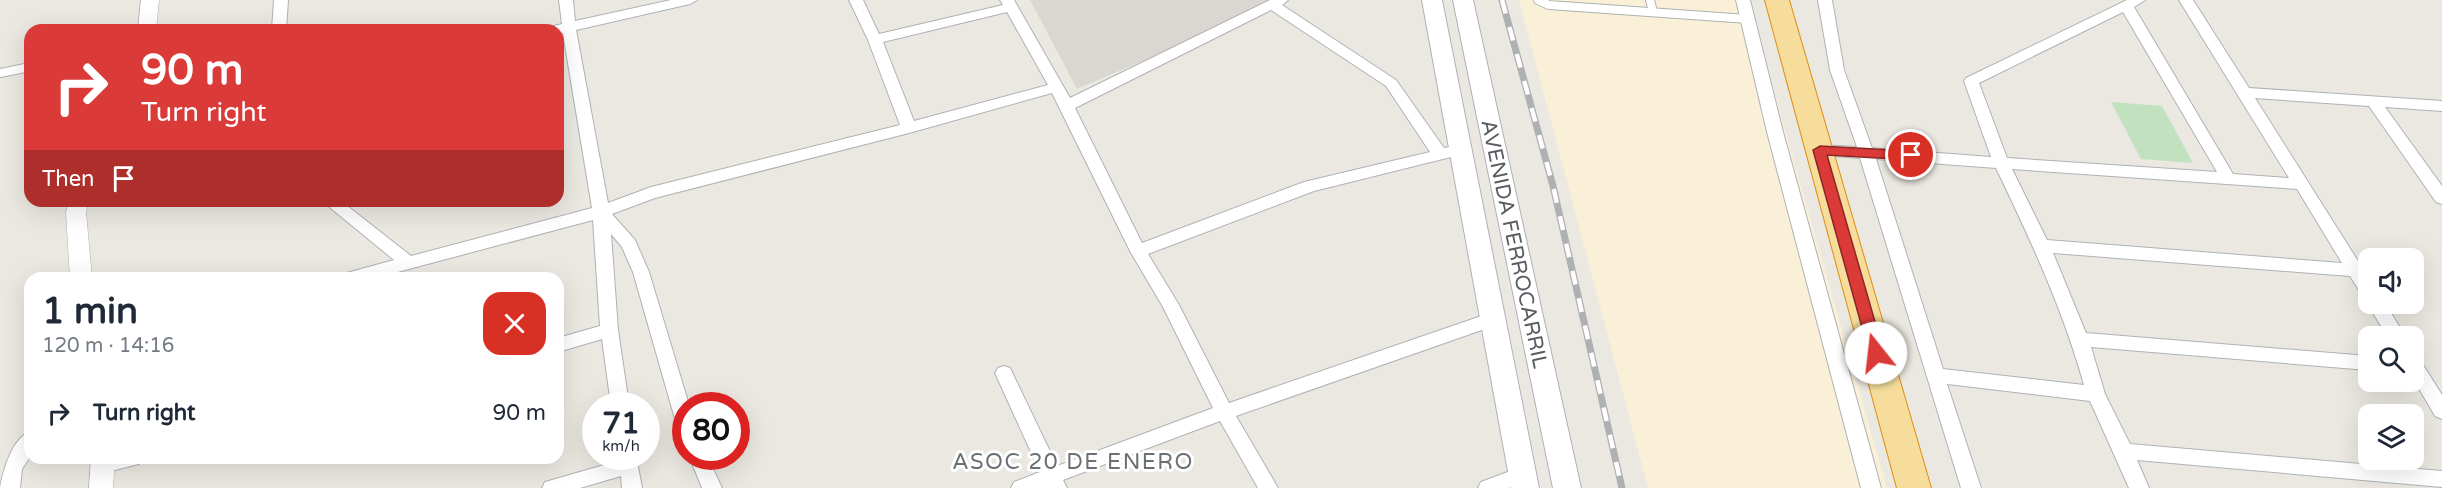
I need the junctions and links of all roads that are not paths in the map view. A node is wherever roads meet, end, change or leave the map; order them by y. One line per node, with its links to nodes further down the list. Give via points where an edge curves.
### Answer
1 (150, 0): 19 (street)
2 (281, 0): 20 (street)
3 (566, 0): 21 (street)
4 (690, 0): 22 (street)
5 (856, 0): 24 (street)
6 (1432, 0): 35 (main road, AVENIDA FERROCARRIL)
7 (1463, 0): 80 (main road, AVENIDA FERROCARRIL)
8 (1538, 0): 17 (lane, via 1549,5)
9 (1650, 0): 17 (lane)
10 (1743, 0): 18 (street)
11 (1777, 0): 33 (highway)
12 (1825, 0): 34 (street, via 1838,70)
13 (2186, 0): 28 (street)
14 (1277, 2): 30 (street); 35 (street, via 1391,83)
15 (1009, 3): 24 (street); 27 (street)
16 (2132, 3): 36 (street, via 1971,81); 37 (street)
17 (1653, 12): 18 (lane)
18 (1748, 19): 81 (street)
19 (148, 24)
20 (279, 24)
21 (563, 24)
22 (564, 28)
23 (564, 37): 42 (street)
24 (874, 40): 32 (street)
25 (24, 68): 26 (lane)
26 (0, 73)
27 (1056, 87): 30 (street); 32 (street)
28 (2246, 93): 29 (street); 38 (street)
29 (2374, 102): 31 (street); 39 (street)
30 (1067, 106): 44 (street)
31 (2442, 106)
32 (909, 128): 42 (street, via 651,194)
33 (1820, 150): 34 (street); 82 (highway)
34 (1866, 152): 36 (street); 56 (street)
35 (1449, 153): 44 (street, via 1310,186); 50 (main road, AVENIDA FERROCARRIL)
36 (2001, 162): 37 (street); 43 (street)
37 (2227, 177): 38 (street)
38 (2303, 183): 46 (street)
39 (2442, 198)
40 (77, 207): 47 (street)
41 (338, 207): 45 (street)
42 (601, 212): 45 (street); 51 (street); 59 (street, via 629,243)
43 (2042, 246): 46 (street); 52 (street)
44 (1138, 251): 62 (street)
45 (409, 262): 48 (street)
46 (2356, 270): 49 (street)
47 (81, 272)
48 (372, 272)
49 (2358, 273)
50 (1493, 319): 62 (street); 71 (main road, AVENIDA FERROCARRIL)
51 (609, 330): 53 (street); 58 (street)
52 (2080, 339): 54 (street); 60 (street)
53 (564, 343)
54 (2358, 362)
55 (1005, 373): 72 (street)
56 (1936, 375): 60 (street); 83 (street)
57 (2424, 382): 61 (street)
58 (618, 392)
59 (676, 392)
60 (2096, 394): 64 (street)
61 (2442, 411)
62 (1224, 412): 72 (street); 78 (street)
63 (24, 450): 73 (street, via 13,468)
64 (2124, 451): 70 (street); 84 (street)
65 (117, 464): 66 (street)
66 (102, 470)
67 (603, 470): 74 (street)
68 (629, 470): 75 (street)
69 (704, 470): 76 (street)
70 (2442, 479)
71 (1523, 481): 79 (street)
72 (1054, 482): 77 (street)
73 (10, 488)
74 (552, 488)
75 (632, 488)
76 (712, 488)
77 (1021, 488)
78 (1268, 488)
79 (1488, 488)
80 (1567, 488)
81 (1871, 488)
82 (1914, 488)
83 (1971, 488)
84 (2139, 488)

